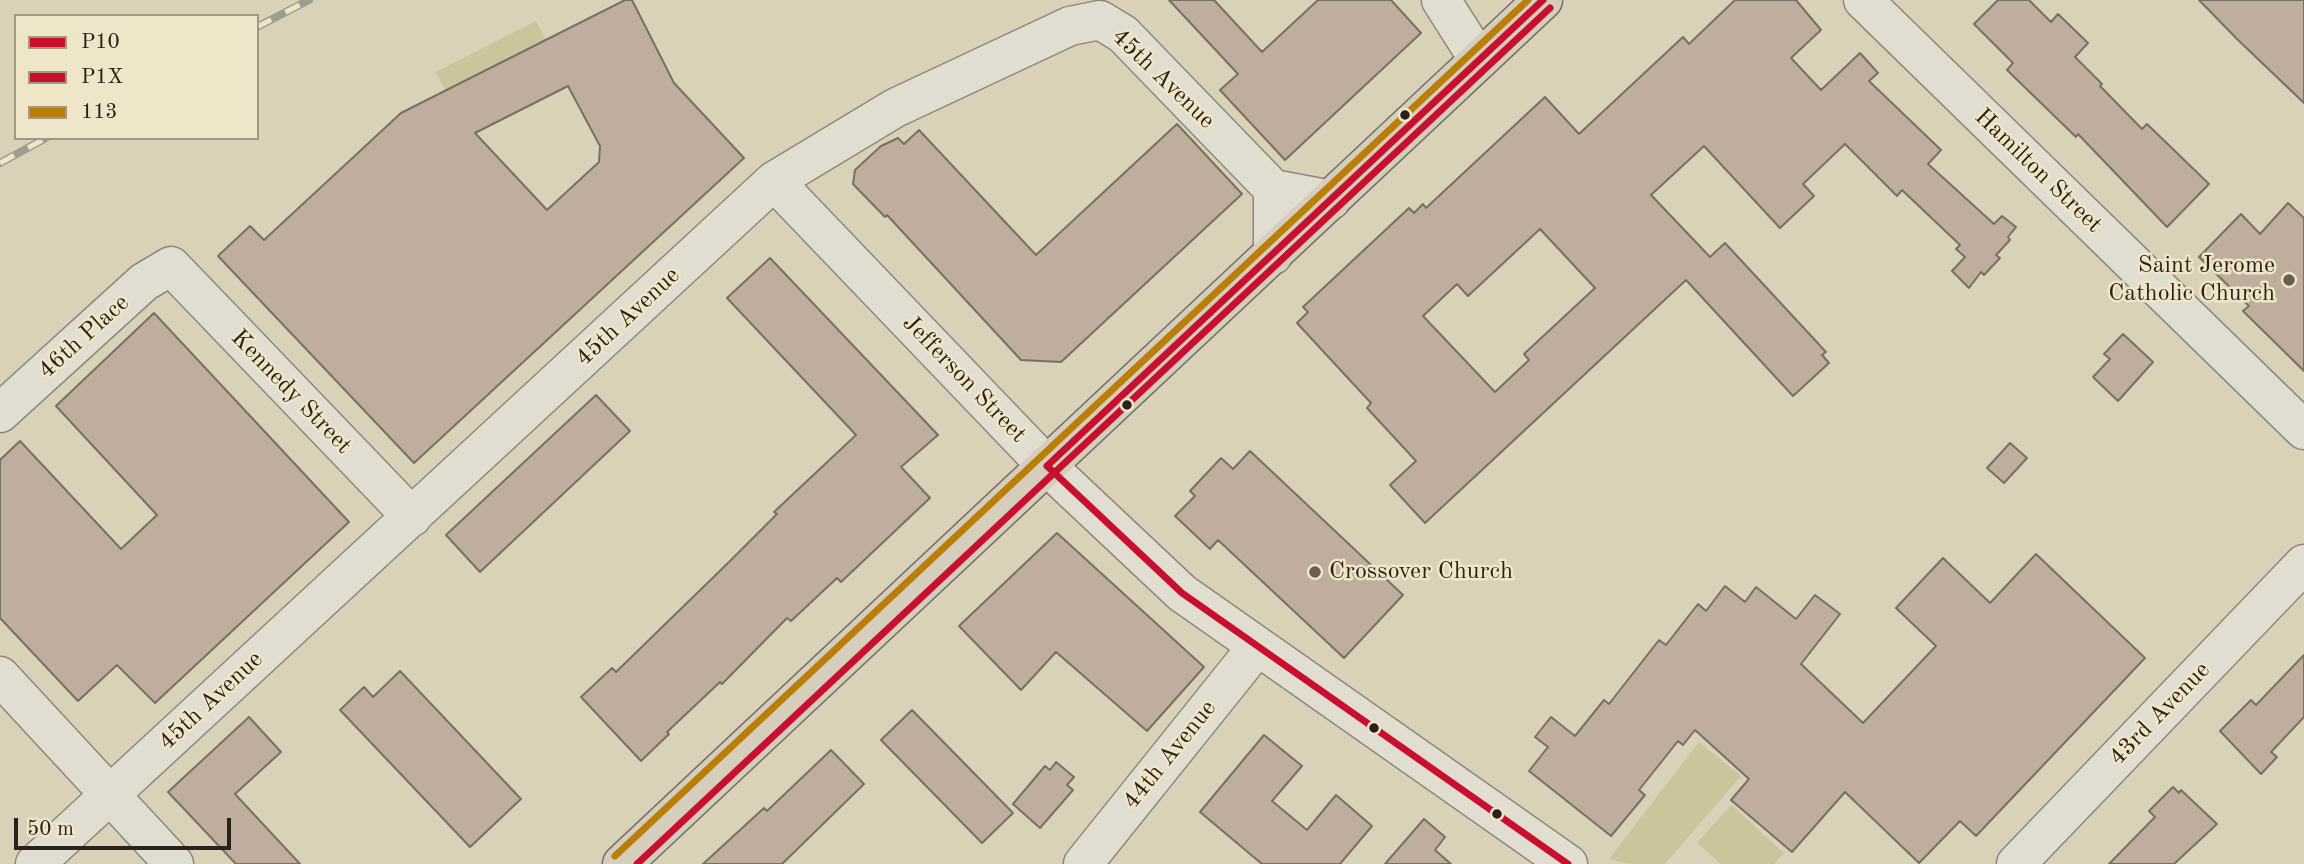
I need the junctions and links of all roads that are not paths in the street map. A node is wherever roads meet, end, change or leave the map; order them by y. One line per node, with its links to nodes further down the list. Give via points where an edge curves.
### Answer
1 (1441, 0): 4 (street)
2 (1544, 0): 4 (main road)
3 (1880, 5): 11 (street, Hamilton Street)
4 (1479, 60): 7 (main road)
5 (774, 181): 6 (street, 45th Avenue, via 895,108 1070,26 1100,20 1123,34); 12 (street, Jefferson Street); 13 (street, 45th Avenue)
6 (1273, 189): 7 (street); 8 (street)
7 (1331, 200): 8 (main road)
8 (1273, 255): 12 (main road)
9 (172, 266): 10 (street, 46th Place, via 144,282); 13 (street, Kennedy Street)
10 (0, 413)
11 (2304, 430)
12 (1047, 466): 15 (street, Jefferson Street, via 1182,593); 20 (main road)
13 (412, 517): 17 (street, 45th Avenue)
14 (2304, 564): 23 (street, 43rd Avenue)
15 (1257, 647): 21 (street, 44th Avenue); 22 (street, Jefferson Street)
16 (0, 676): 17 (street)
17 (110, 794): 18 (street, 45th Avenue); 19 (street)
18 (35, 864)
19 (174, 864)
20 (622, 864)
21 (1083, 864)
22 (1568, 864)
23 (2016, 864)

